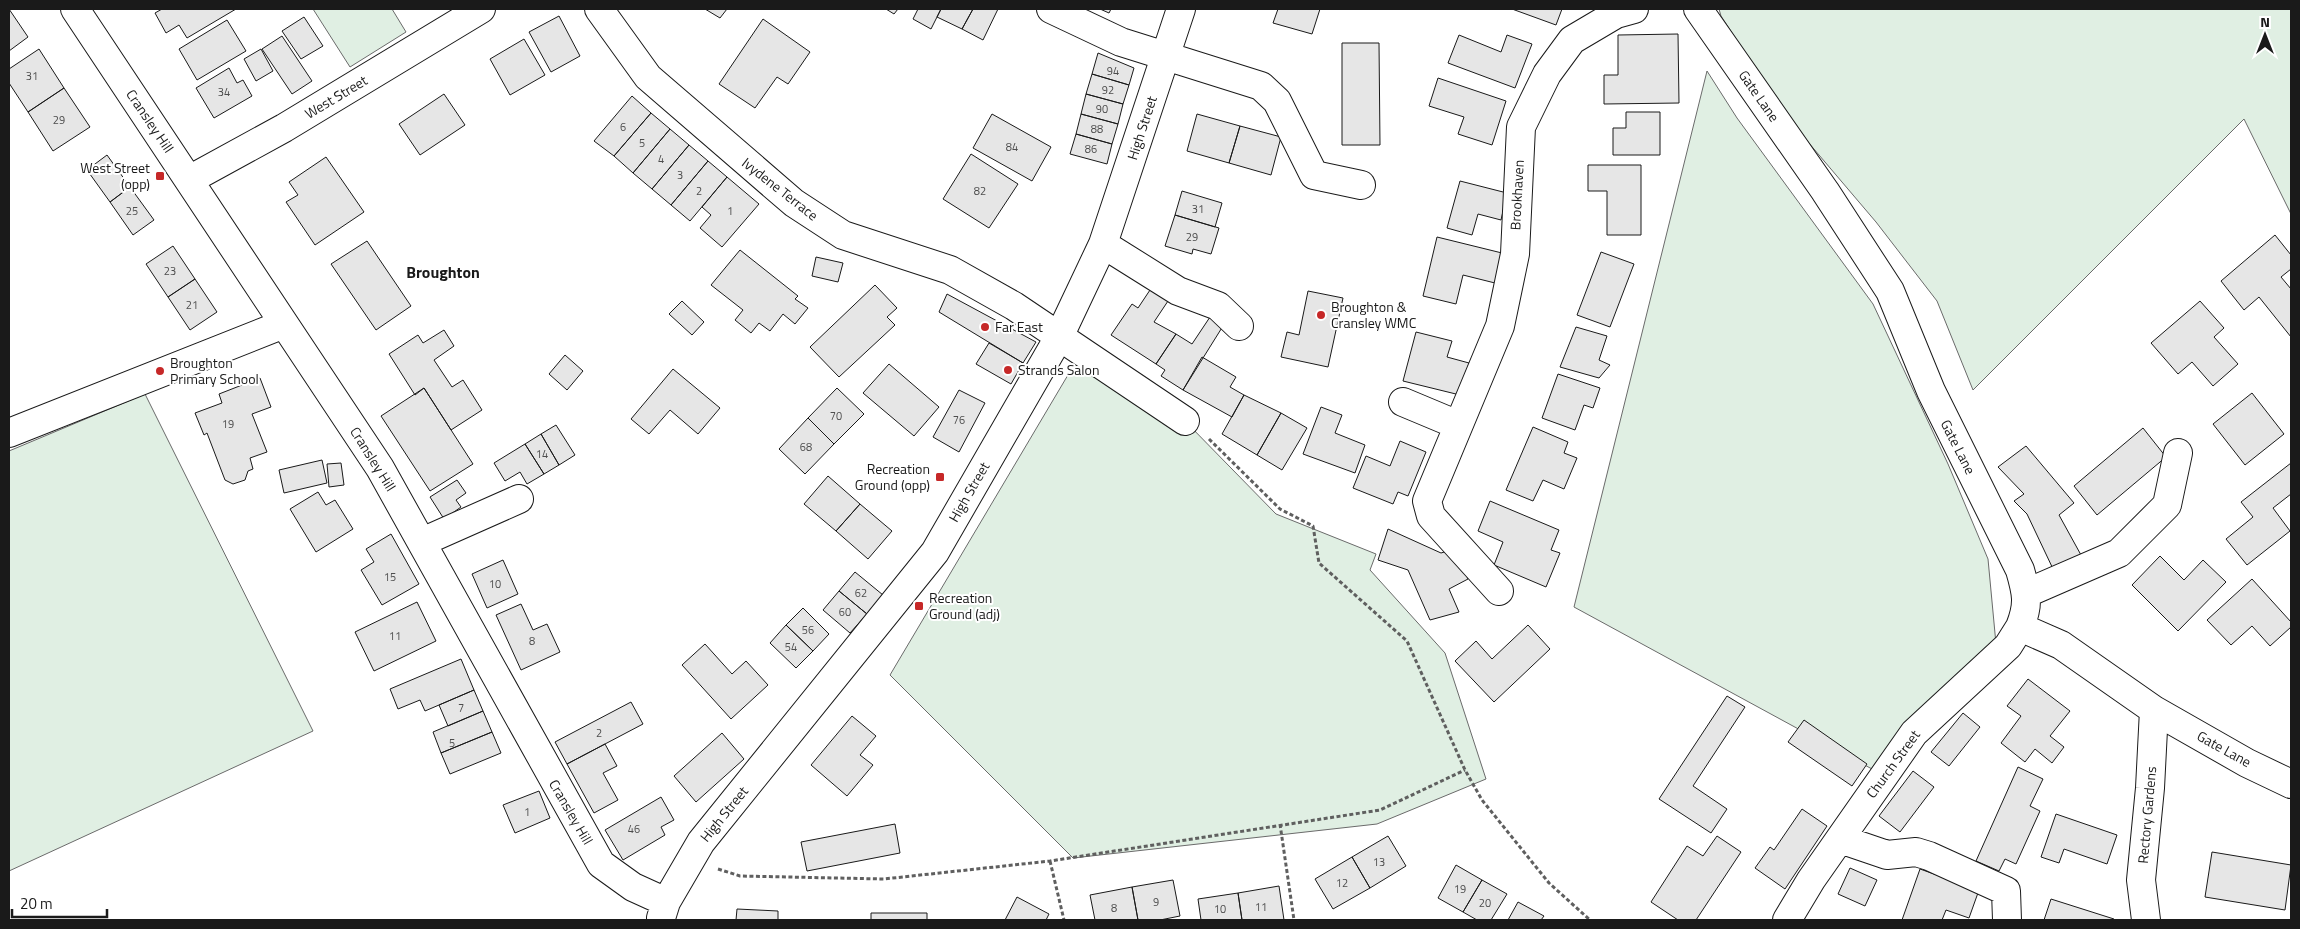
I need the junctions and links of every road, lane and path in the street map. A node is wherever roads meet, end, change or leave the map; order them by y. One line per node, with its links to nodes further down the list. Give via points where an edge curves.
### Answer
1 (75, 9): 9 (street, Cransley Hill)
2 (481, 9): 9 (street, West Street, via 284,128)
3 (598, 9): 14 (street, Ivydene Terrace, via 648,77 794,203 843,235 950,270 1014,306)
4 (1051, 9): 8 (street, via 1121,42)
5 (1181, 9): 8 (street, High Street)
6 (1634, 9): 17 (street, Brookhaven, via 1616,14 1572,40 1547,74 1521,127 1515,254 1500,326)
7 (1698, 9): 23 (street, Gate Lane, via 1825,191 1890,291 1931,391 2020,570)
8 (1166, 55): 10 (street, via 1260,86 1277,100 1314,175); 11 (street, High Street)
9 (189, 180): 12 (street, Cransley Hill)
10 (1361, 185)
11 (1103, 244): 13 (street, via 1178,291 1218,306); 14 (street, High Street)
12 (284, 324): 18 (street); 21 (street, Cransley Hill, via 380,468)
13 (1239, 326)
14 (1058, 337): 16 (street, Ivydene Terrace); 30 (street, High Street, via 935,552 701,842)
15 (1403, 402): 17 (street)
16 (1185, 421): 26 (path, via 1197,427 1280,509 1313,526 1319,563 1407,641)
17 (1458, 425): 22 (street, Brookhaven, via 1427,501 1431,516)
18 (9, 433)
19 (2178, 453): 23 (street, via 2167,505 2119,553)
20 (519, 498): 21 (street)
21 (422, 542): 32 (street, Cransley Hill, via 601,864)
22 (1499, 591)
23 (2027, 593): 24 (street, Gate Lane, via 2027,609)
24 (2020, 627): 25 (street, Gate Lane, via 2061,645); 29 (street, Church Street, via 2008,646 1914,733)
25 (2154, 710): 27 (street, Gate Lane); 38 (street, Rectory Gardens, via 2141,880)
26 (1465, 770): 28 (path, via 1380,810); 35 (path, via 1482,800 1549,883)
27 (2291, 784)
28 (1280, 824): 31 (path); 34 (path)
29 (1840, 839): 36 (street, Church Street); 37 (street, via 1887,855 1916,852 1929,856 2006,891)
30 (690, 860): 31 (path, via 740,876 884,878); 32 (street, High Street)
31 (1050, 861): 33 (path)
32 (663, 911)
33 (1064, 920)
34 (1294, 920)
35 (1590, 920)
36 (1788, 920)
37 (2007, 920)
38 (2146, 920)

